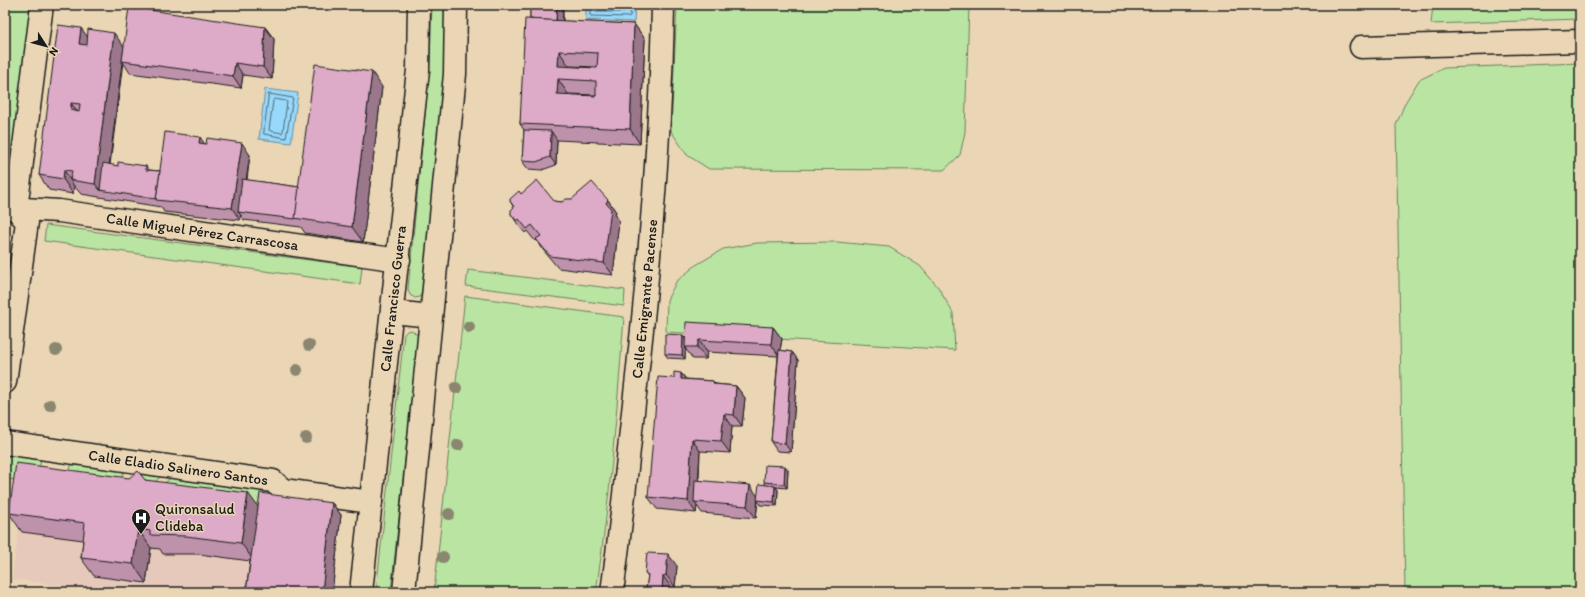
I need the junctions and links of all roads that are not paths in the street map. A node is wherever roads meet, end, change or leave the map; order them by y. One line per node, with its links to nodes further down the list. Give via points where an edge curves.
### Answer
1 (42, 5): 7 (street)
2 (419, 5): 8 (street, Calle Francisco Guerra, via 418,70)
3 (456, 5): 10 (street, via 455,74)
4 (663, 5): 16 (street, Calle Emigrante Pacense, via 655,190 646,305)
5 (1580, 41): 6 (street)
6 (1361, 47)
7 (10, 209): 8 (street, Calle Miguel Pérez Carrascosa, via 59,211); 11 (street, via 27,222)
8 (399, 260): 9 (street, Calle Francisco Guerra)
9 (393, 312): 10 (street); 13 (street, Calle Francisco Guerra)
10 (431, 316): 15 (street)
11 (5, 382)
12 (5, 443): 13 (street, Calle Eladio Salinero Santos, via 273,480 283,490)
13 (371, 502): 14 (street, Calle Francisco Guerra)
14 (361, 592)
15 (404, 592)
16 (612, 592)

